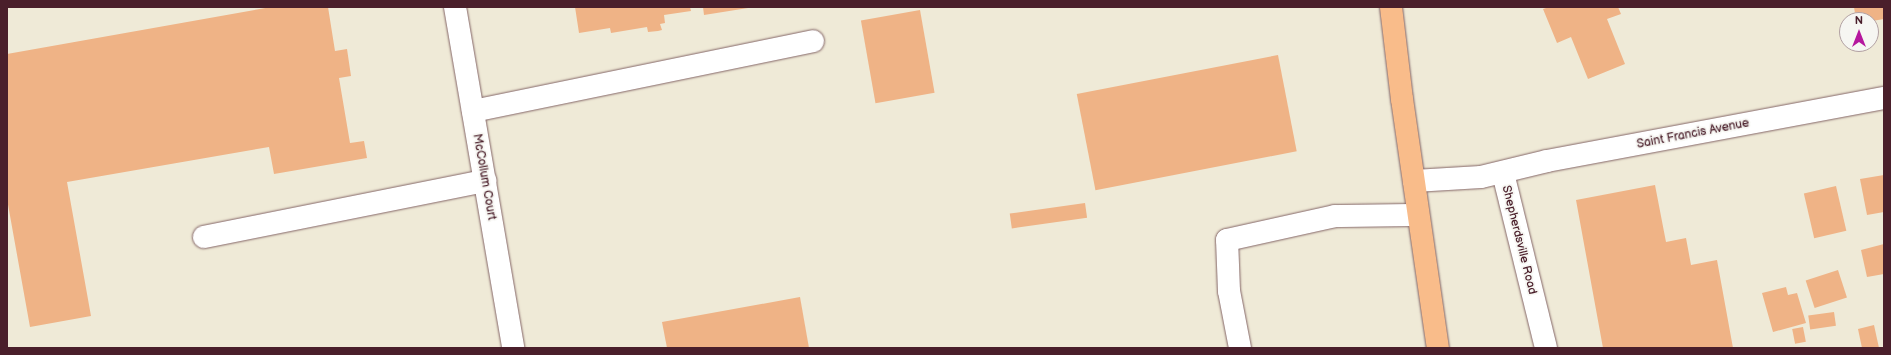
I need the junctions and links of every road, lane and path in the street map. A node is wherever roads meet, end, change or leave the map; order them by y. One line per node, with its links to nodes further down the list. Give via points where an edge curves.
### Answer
1 (456, 7): 5 (street, McCollum Court)
2 (1391, 7): 8 (main road)
3 (813, 41): 5 (street)
4 (1884, 98): 6 (street, Saint Francis Avenue, via 1547,161)
5 (473, 111): 7 (street, McCollum Court)
6 (1503, 173): 8 (street, Shepherdsville Road, via 1481,177); 14 (street, Shepherdsville Road)
7 (485, 181): 10 (street); 11 (street, McCollum Court)
8 (1414, 181): 9 (main road)
9 (1418, 215): 12 (street, via 1335,216 1228,240 1229,291); 13 (main road)
10 (204, 237)
11 (513, 348)
12 (1240, 348)
13 (1438, 348)
14 (1546, 348)

